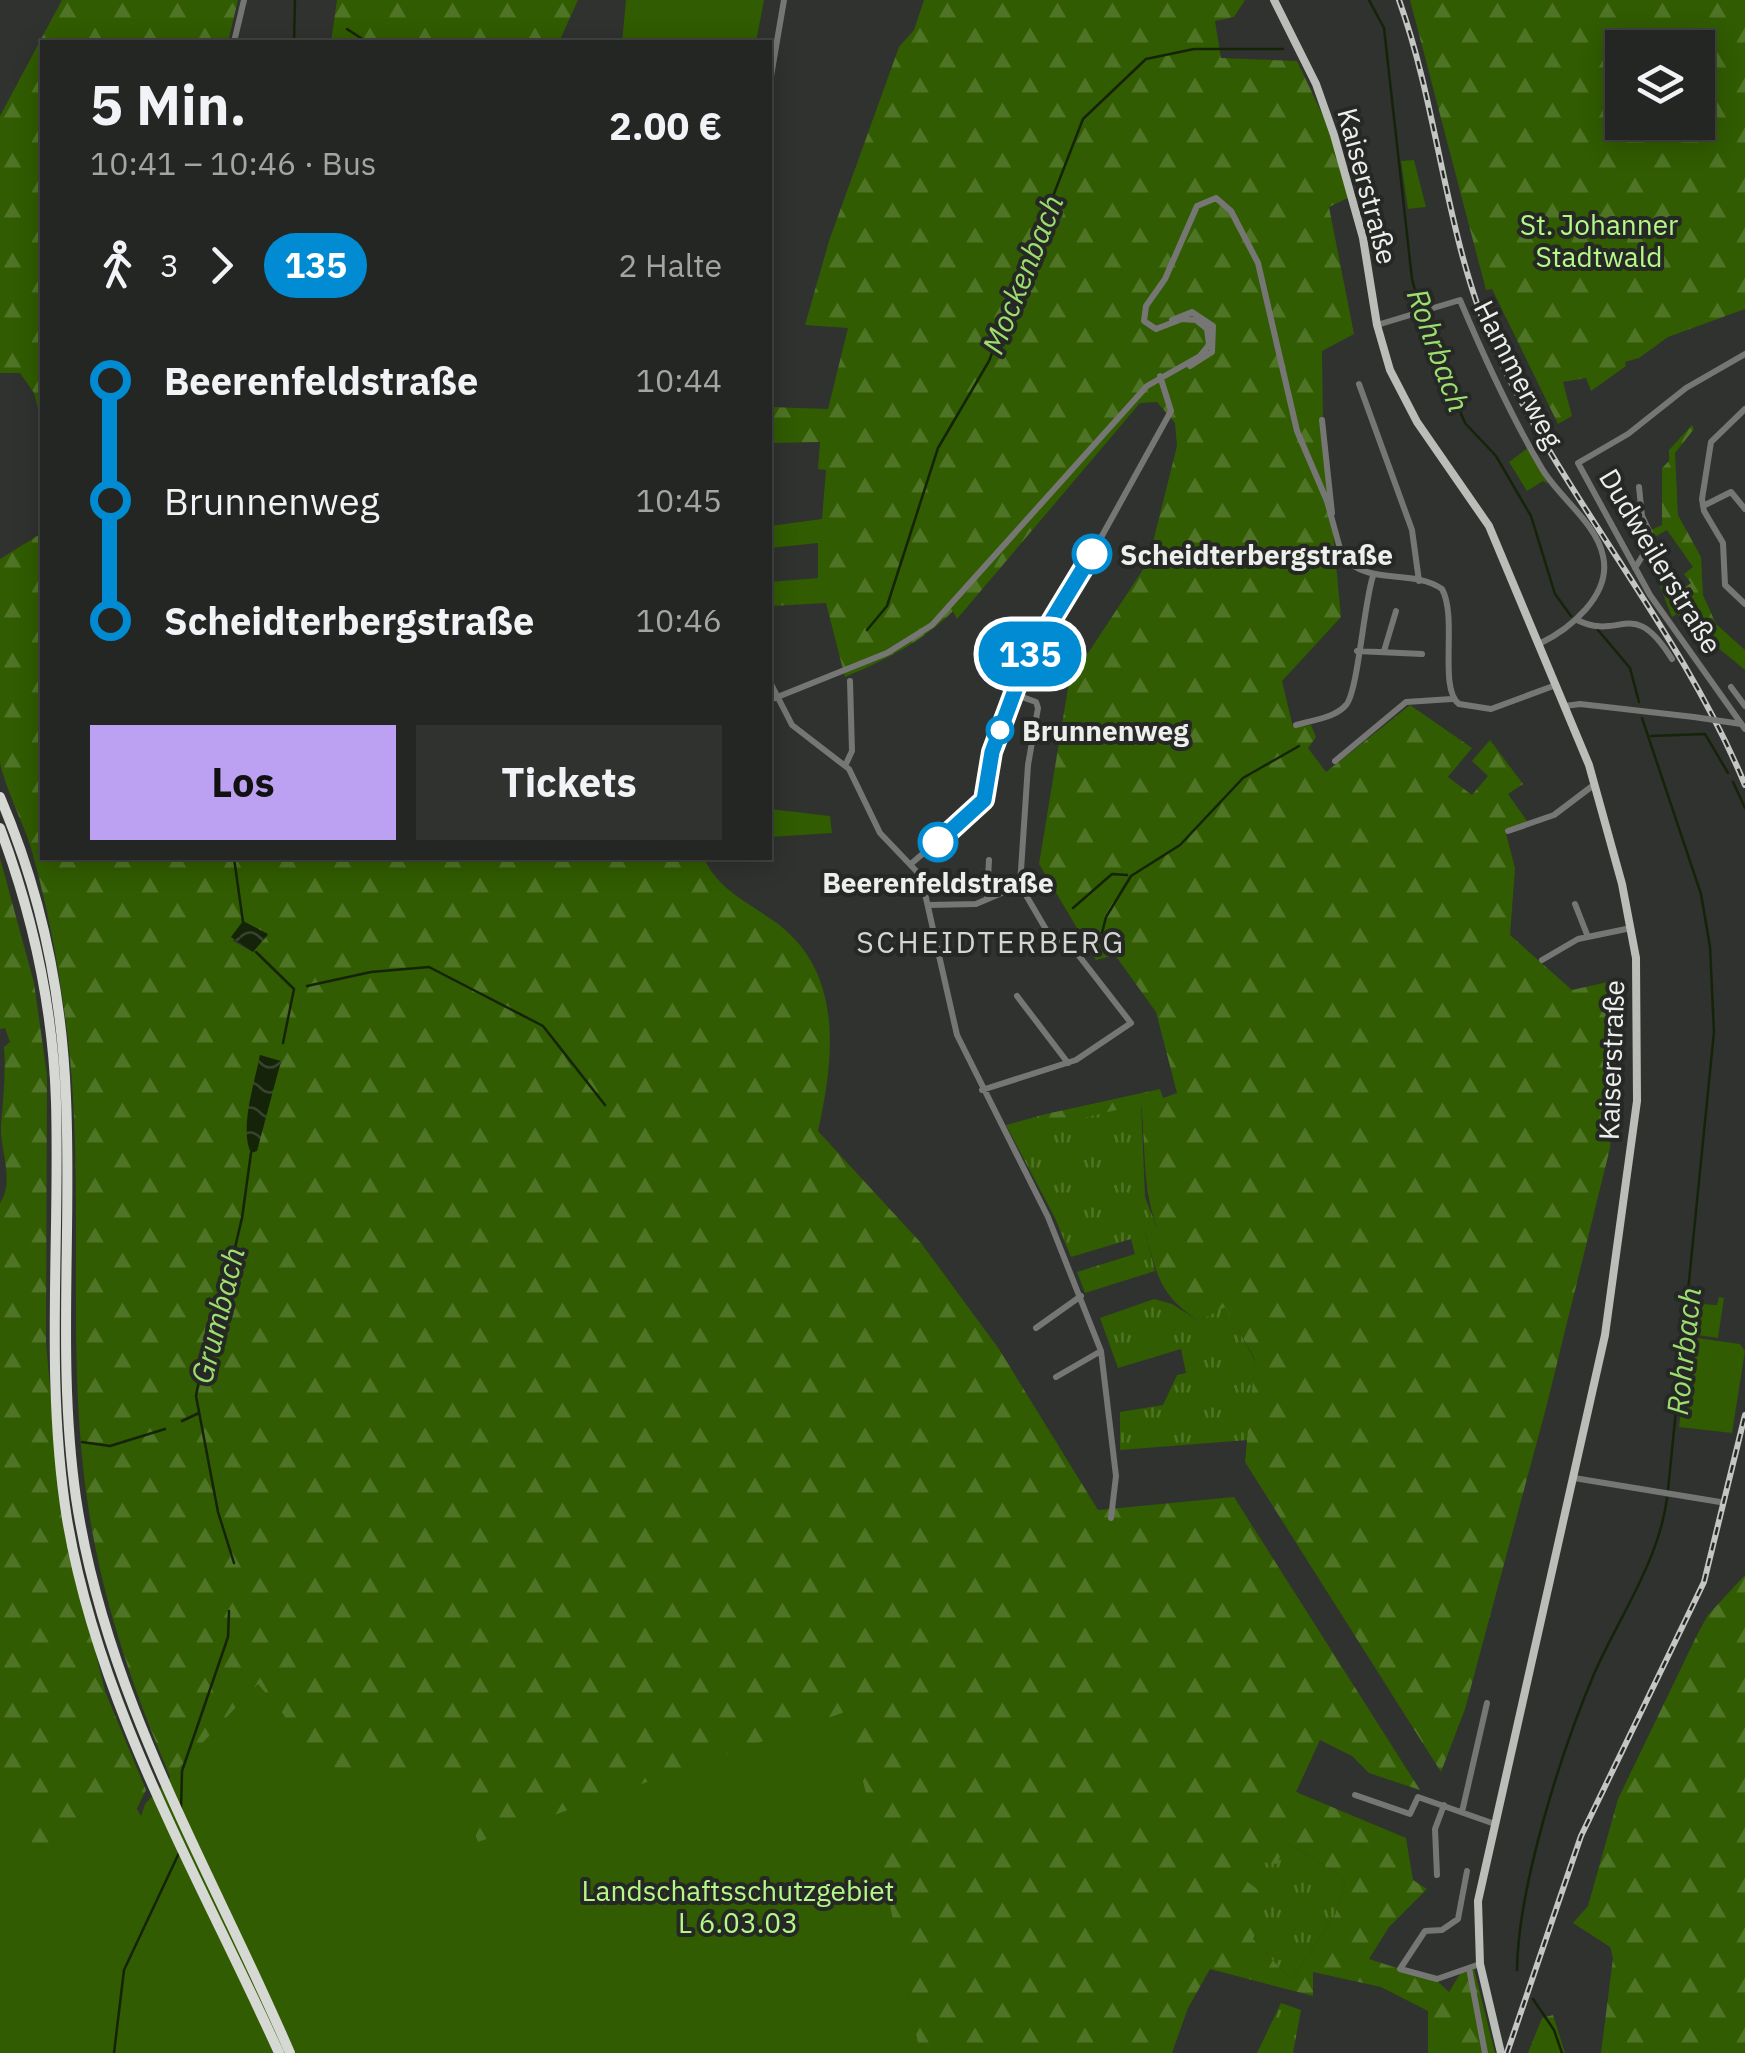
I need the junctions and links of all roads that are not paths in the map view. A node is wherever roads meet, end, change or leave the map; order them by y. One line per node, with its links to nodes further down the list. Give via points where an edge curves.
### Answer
1 (244, 0): 4 (street)
2 (784, 0): 5 (street)
3 (1274, 0): 6 (main road, Kaiserstraße, via 1334,134 1363,238)
4 (234, 40)
5 (772, 70)
6 (1377, 325): 21 (street, Hammerweg, via 1460,300 1540,466 1602,552 1603,570); 23 (main road, Kaiserstraße, via 1398,388 1489,526)
7 (1745, 354): 16 (street, Dudweilerstraße, via 1578,463)
8 (1160, 376): 15 (street, via 1205,353 1210,339 1191,318 1156,329 1143,318 1197,206 1216,198 1231,211 1258,263 1296,431); 28 (street, via 1168,419); 33 (street, via 932,625 887,654)
9 (1359, 384): 18 (street, via 1412,530)
10 (1743, 410): 13 (street, via 1710,442)
11 (1322, 420): 15 (street)
12 (1639, 486): 16 (street, via 1653,539)
13 (1703, 506): 14 (street, via 1734,493); 19 (street, via 1722,543 1725,586)
14 (1745, 509)
15 (1331, 522): 17 (street, via 1342,556)
16 (1634, 569): 38 (street, Dudweilerstraße)
17 (1373, 576): 18 (street); 24 (street)
18 (1419, 581): 34 (street, via 1442,589 1449,606)
19 (1745, 604)
20 (1396, 611): 25 (street)
21 (1577, 620): 23 (street); 27 (street, via 1642,624)
22 (987, 634): 28 (street)
23 (1540, 644): 30 (main road, Kaiserstraße)
24 (1357, 651): 25 (street); 37 (street, via 1347,705)
25 (1384, 652): 26 (street)
26 (1422, 654)
27 (1672, 660)
28 (1024, 666): 32 (street)
29 (850, 681): 40 (street, via 852,751)
30 (1556, 685): 34 (street, via 1490,709 1471,709); 35 (main road, Kaiserstraße)
31 (1731, 687): 36 (street)
32 (1014, 694): 46 (street, via 992,752 984,800); 47 (street, via 1038,708)
33 (777, 696): 40 (street, via 797,731)
34 (1452, 698): 39 (street, via 1406,702)
35 (1565, 706): 38 (street, bridge); 41 (main road, Kaiserstraße)
36 (1745, 706)
37 (1296, 725)
38 (1744, 726)
39 (1335, 761)
40 (846, 766): 46 (street, via 883,837)
41 (1595, 784): 44 (street, via 1554,815); 51 (main road, Kaiserstraße)
42 (0, 796): 64 (highway, via 41,917 59,1011 70,1446 88,1564)
43 (0, 828): 64 (highway, via 30,920 48,1012 56,1100 56,1428 77,1567)
44 (1508, 832)
45 (989, 860): 48 (street)
46 (912, 863): 50 (street)
47 (1020, 885): 48 (street); 55 (street, via 1052,938 1076,952 1130,1022)
48 (987, 899): 50 (street)
49 (1575, 904): 52 (street)
50 (929, 905): 56 (street, via 944,990)
51 (1632, 927): 52 (street); 61 (main road, Kaiserstraße, via 1637,1100 1606,1335)
52 (1588, 937): 53 (street)
53 (1542, 960)
54 (1016, 996): 55 (street)
55 (1068, 1064): 56 (street)
56 (982, 1090): 57 (street)
57 (1081, 1296): 58 (street); 59 (street)
58 (1036, 1328)
59 (1101, 1351): 60 (street); 63 (street, via 1116,1476)
60 (1056, 1377)
61 (1574, 1478): 62 (street); 69 (main road, Kaiserstraße)
62 (1720, 1502)
63 (1111, 1518)
64 (117, 1686): 72 (highway)
65 (1487, 1703): 68 (street)
66 (1355, 1795): 67 (street, via 1410,1814 1418,1797)
67 (1444, 1806): 68 (street); 71 (street, via 1435,1829)
68 (1462, 1812): 69 (street)
69 (1492, 1824): 73 (main road, Kaiserstraße, via 1477,1909)
70 (1467, 1870): 74 (street, via 1458,1919 1425,1931 1400,1969 1437,1978)
71 (1437, 1875)
72 (227, 1928): 75 (highway); 76 (highway)
73 (1480, 1964): 74 (street); 78 (main road, Kaiserstraße)
74 (1469, 1968): 77 (street)
75 (279, 2053)
76 (290, 2053)
77 (1484, 2053)
78 (1501, 2053)

